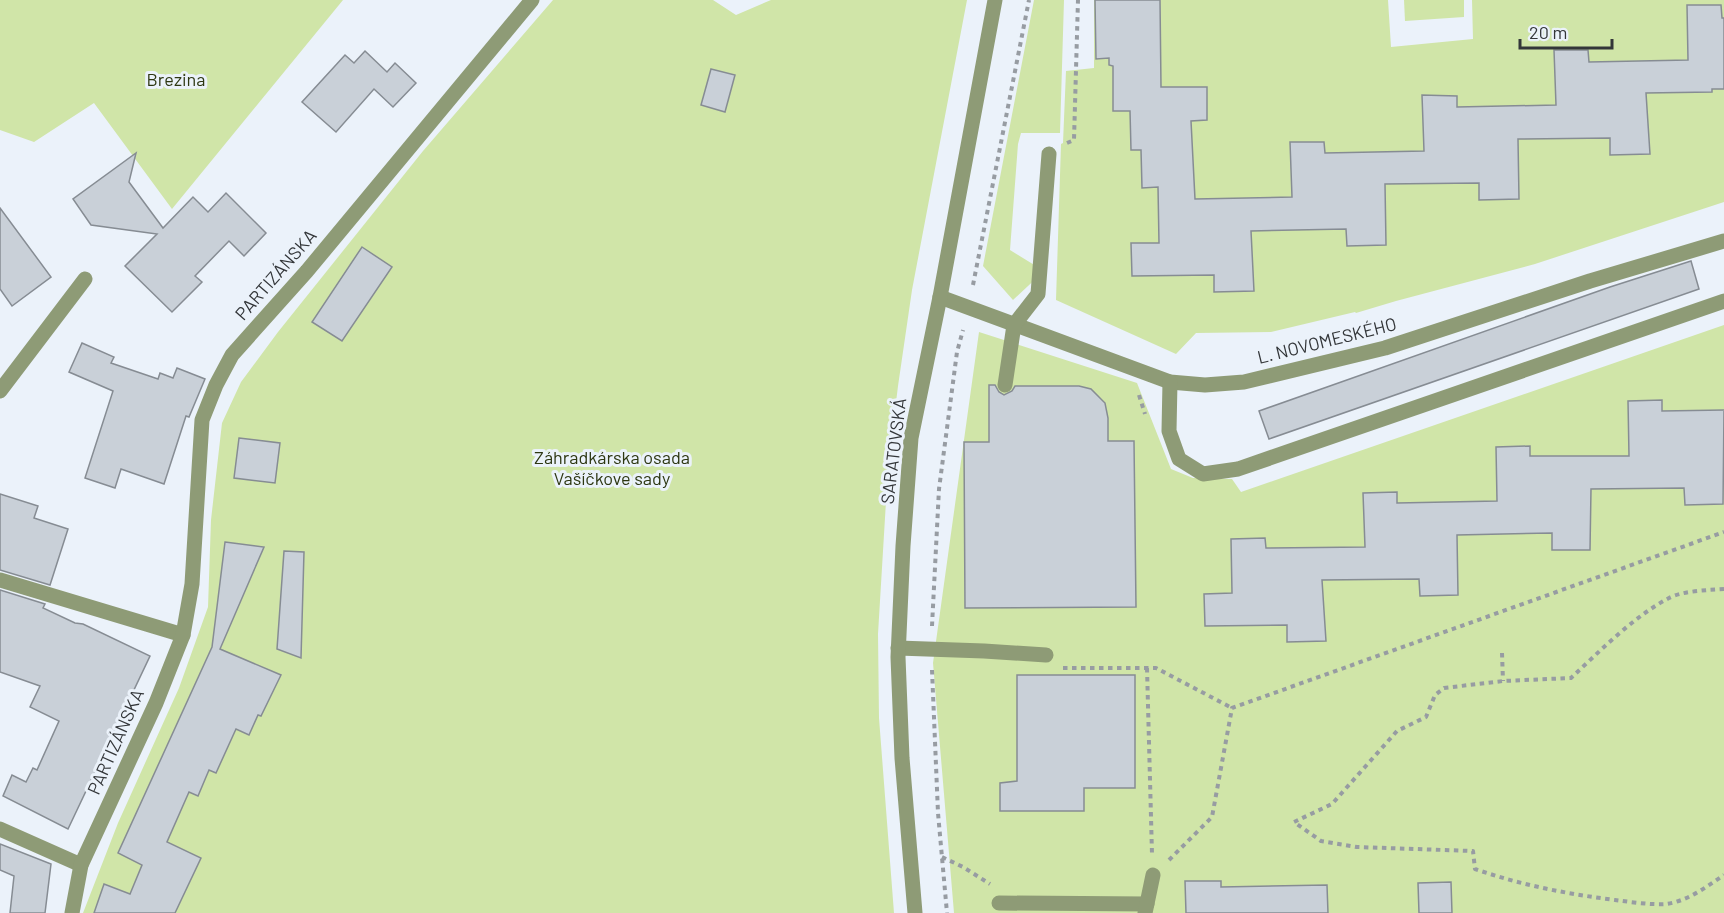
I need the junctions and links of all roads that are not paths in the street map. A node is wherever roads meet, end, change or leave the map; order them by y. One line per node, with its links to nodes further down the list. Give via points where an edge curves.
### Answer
1 (532, 0): 13 (street, PARTIZÁNSKA, via 307,271 232,355 202,420 192,584)
2 (995, 0): 6 (street, SARATOVSKÁ)
3 (1049, 154): 8 (street, via 1038,294)
4 (1724, 240): 9 (street, L. NOVOMESKÉHO, via 1385,348 1244,382)
5 (85, 279): 11 (street)
6 (940, 297): 8 (street, L. NOVOMESKÉHO); 14 (street, SARATOVSKÁ, via 911,438)
7 (1724, 301): 9 (street, via 1238,469 1203,474 1179,459 1169,431)
8 (1014, 325): 9 (street, L. NOVOMESKÉHO); 10 (street)
9 (1170, 382)
10 (1005, 386)
11 (0, 391)
12 (0, 580): 13 (street)
13 (183, 635): 17 (street, PARTIZÁNSKA)
14 (898, 648): 15 (street); 22 (street, SARATOVSKÁ, via 902,758)
15 (1046, 655)
16 (0, 829): 17 (street)
17 (81, 865): 21 (street, PARTIZÁNSKA)
18 (1153, 876): 20 (street)
19 (999, 903): 20 (street)
20 (1146, 908)
21 (72, 913)
22 (915, 913)

